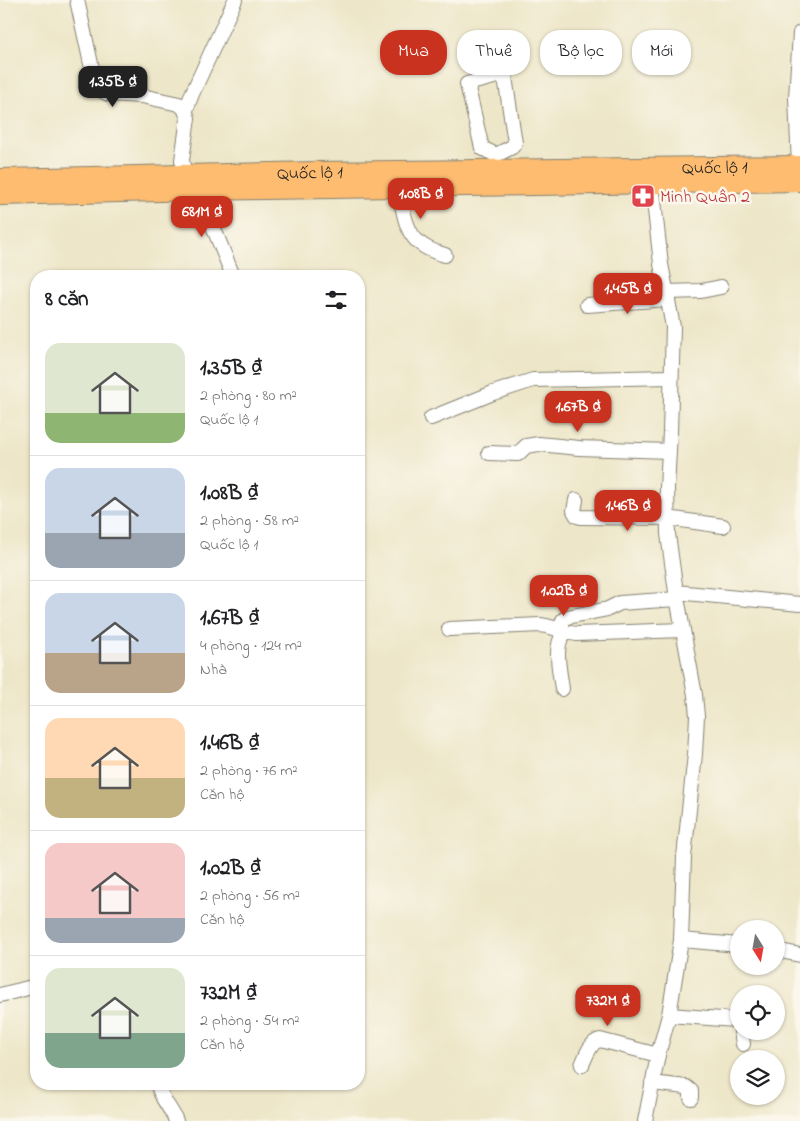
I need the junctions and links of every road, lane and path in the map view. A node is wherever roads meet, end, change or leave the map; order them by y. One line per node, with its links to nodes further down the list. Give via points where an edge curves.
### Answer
1 (77, 0): 4 (street, via 99,89 108,94 142,96 179,104)
2 (235, 0): 4 (street)
3 (800, 33): 6 (street, via 796,98)
4 (186, 110): 7 (street, via 188,118 182,160)
5 (499, 163): 5 (street, via 482,148 468,84 502,75 505,77 514,143); 6 (highway, Quốc lộ 1); 7 (highway, Quốc lộ 1)
6 (800, 166)
7 (185, 175): 8 (highway, Quốc lộ 1)
8 (0, 179)
9 (800, 181): 10 (highway, Quốc lộ 1)
10 (652, 183): 11 (highway, Quốc lộ 1); 17 (street)
11 (398, 187): 12 (highway, Quốc lộ 1); 14 (street, via 410,235 428,250)
12 (200, 190): 13 (highway, Quốc lộ 1); 15 (street)
13 (0, 195)
14 (445, 255)
15 (231, 270)
16 (721, 287): 17 (street)
17 (667, 296): 18 (street); 19 (street, via 673,327)
18 (586, 305)
19 (671, 377): 20 (street, via 533,380); 21 (street)
20 (432, 418)
21 (669, 451): 22 (street, via 539,444 526,446 518,454); 24 (street)
22 (489, 453)
23 (576, 500): 24 (street, via 574,512 581,517)
24 (667, 518): 25 (street); 26 (street)
25 (723, 526)
26 (676, 596): 27 (street); 29 (street); 30 (street, via 620,603 608,609 567,617)
27 (800, 604)
28 (449, 629): 30 (street, via 540,625)
29 (682, 630): 30 (street); 32 (street, via 697,716 684,857)
30 (562, 632): 31 (street, via 558,646)
31 (562, 689)
32 (681, 940): 33 (street); 38 (street)
33 (730, 944)
34 (785, 952): 35 (street)
35 (800, 955)
36 (30, 988): 37 (street)
37 (0, 995)
38 (669, 1015): 39 (street); 40 (street)
39 (730, 1020)
40 (658, 1055): 41 (street, via 596,1040); 42 (street)
41 (582, 1065)
42 (652, 1083): 44 (street, via 686,1088 691,1091); 46 (street)
43 (160, 1090): 45 (street)
44 (691, 1098)
45 (176, 1121)
46 (645, 1121)

